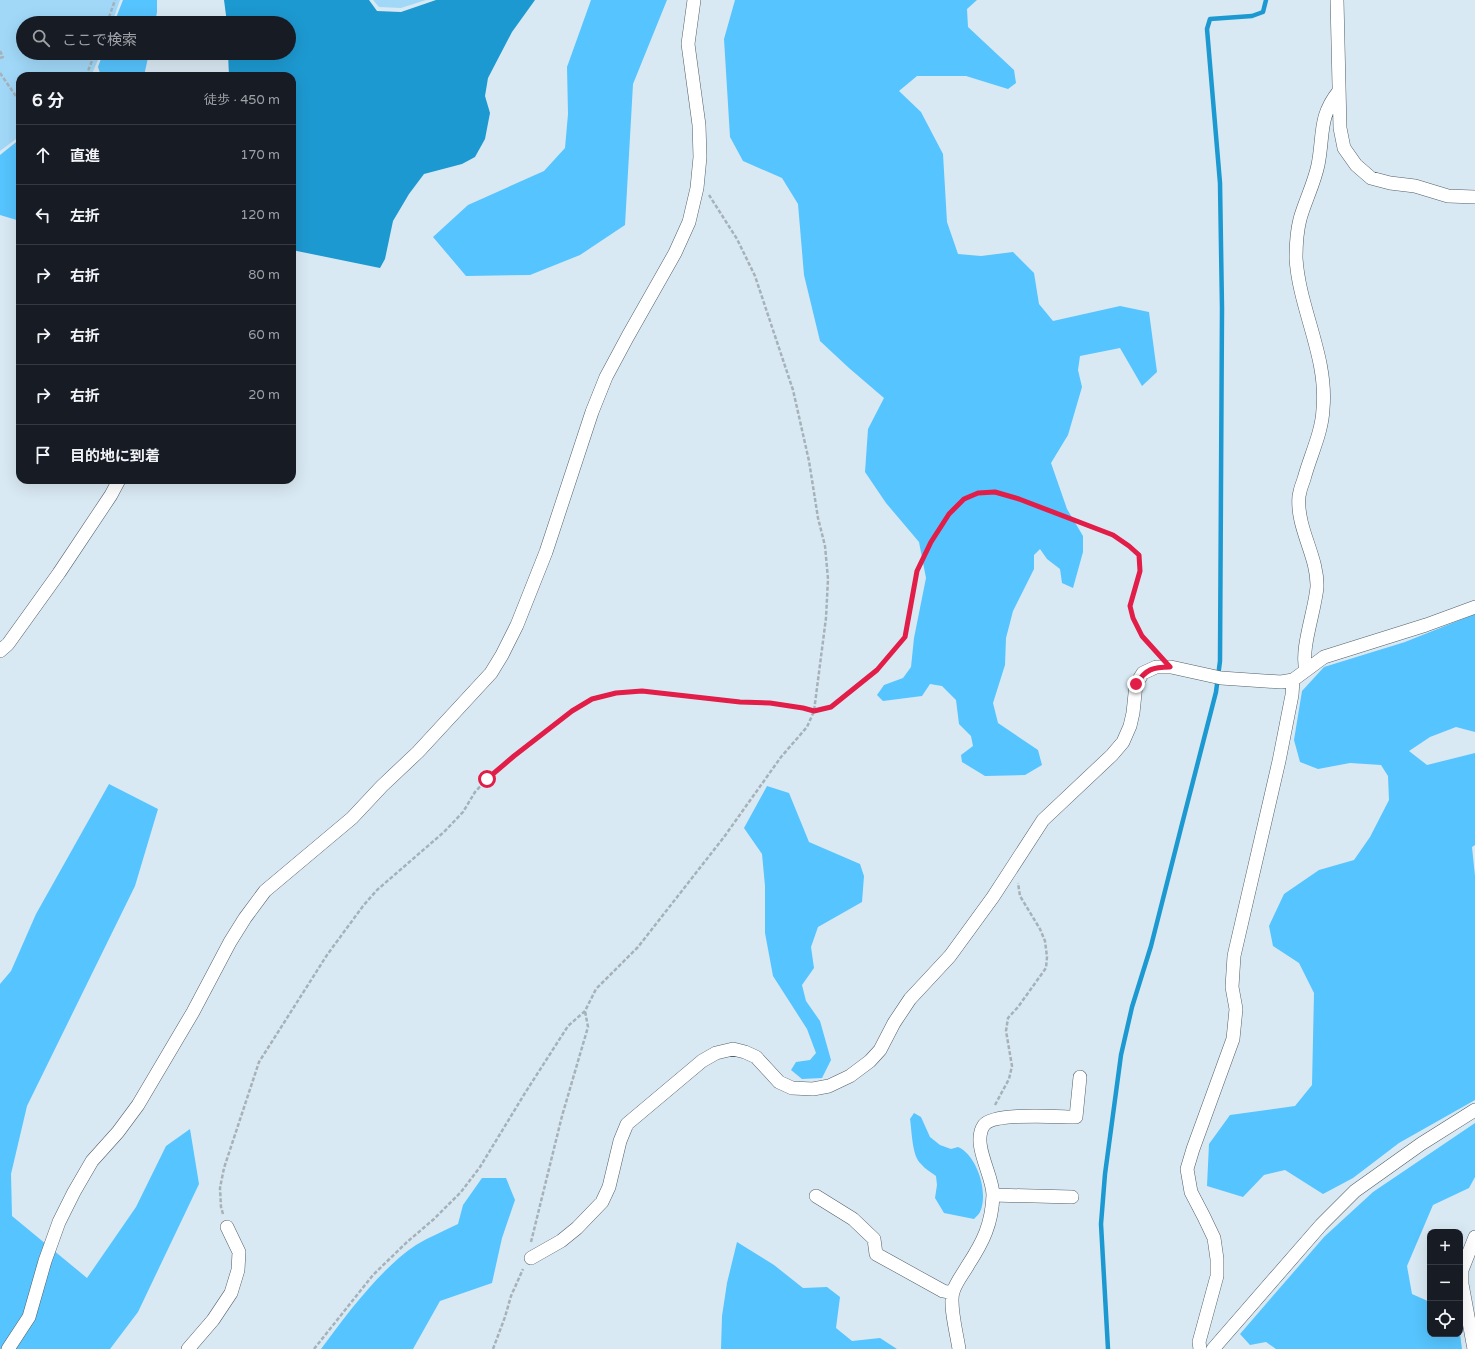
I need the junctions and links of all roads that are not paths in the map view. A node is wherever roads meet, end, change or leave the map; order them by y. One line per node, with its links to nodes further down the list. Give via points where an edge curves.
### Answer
1 (694, 0): 19 (street, via 688,44 699,125 700,156 697,188 688,222 675,253 606,377 518,625 491,672 418,752 352,818 265,891 244,918 138,1105 92,1161 74,1192 59,1222 29,1317)
2 (1337, 0): 3 (street)
3 (1339, 91): 4 (street, via 1340,128 1344,148 1356,165 1371,178 1415,186 1448,196); 8 (street, via 1326,111 1316,177 1300,220 1296,256 1298,279 1315,342 1324,396 1319,432 1299,496 1300,516 1317,586 1305,647 1303,663)
4 (1475, 197)
5 (116, 484): 7 (street, via 59,572 8,644)
6 (1475, 607): 8 (street, via 1324,657)
7 (0, 651)
8 (1306, 670): 9 (street)
9 (1293, 680): 17 (street, via 1281,682 1216,677 1170,667 1156,667 1143,673 1136,684 1130,726 1124,742 1044,820 950,956 910,999 880,1050 870,1061 850,1076 829,1086 813,1088 792,1088 779,1082 756,1057 733,1049 716,1053 702,1061 627,1124 620,1141 609,1187 602,1202 561,1241); 22 (street, via 1279,761 1234,956 1232,987 1236,1008 1233,1039 1187,1169 1191,1192 1214,1238 1217,1259 1217,1276 1199,1342)
10 (1080, 1076): 12 (street, via 1076,1117 1006,1116 990,1120 984,1125 980,1137 981,1149)
11 (1475, 1110): 23 (street, via 1421,1144 1355,1192 1321,1225)
12 (993, 1195): 14 (street); 18 (street, via 989,1224 983,1241)
13 (816, 1196): 18 (street, via 853,1219 874,1239 876,1254 943,1291)
14 (1072, 1197)
15 (227, 1227): 20 (street, via 239,1252 238,1270 231,1293 213,1320)
16 (1475, 1237): 24 (street, via 1462,1270 1462,1284)
17 (531, 1258)
18 (953, 1293): 21 (street, via 952,1305)
19 (8, 1349)
20 (188, 1349)
21 (959, 1349)
22 (1200, 1349)
23 (1213, 1349)
24 (1474, 1349)

